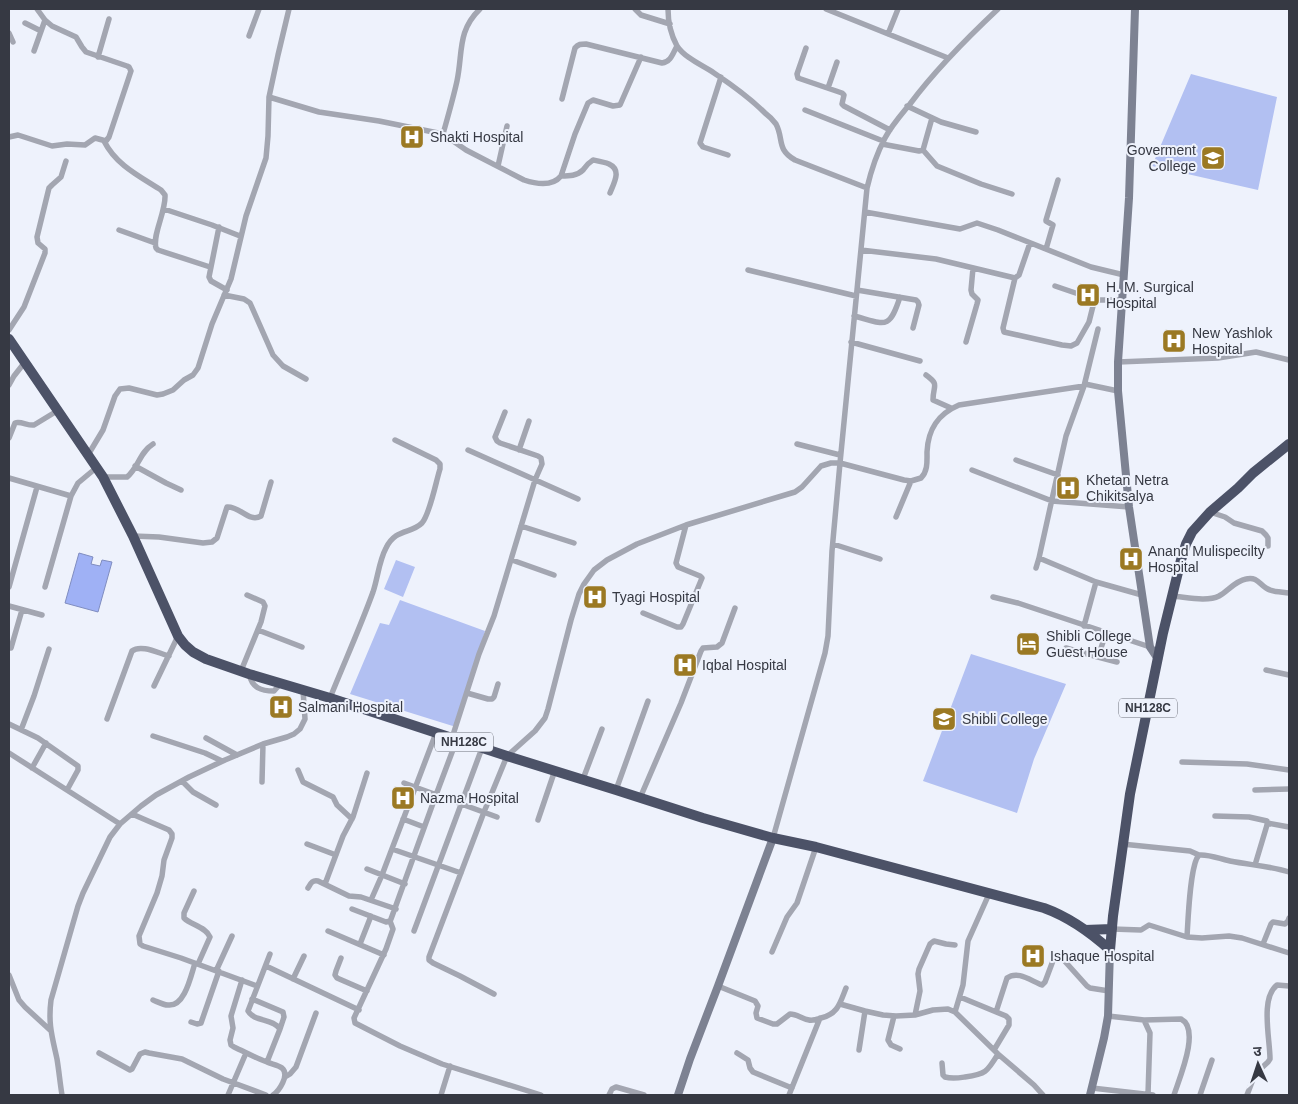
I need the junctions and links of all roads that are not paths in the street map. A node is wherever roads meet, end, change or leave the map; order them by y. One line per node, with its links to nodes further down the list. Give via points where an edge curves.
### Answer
1 (37, 9): 12 (street)
2 (259, 9): 18 (street)
3 (289, 9): 29 (street)
4 (480, 9): 37 (street, via 468,22 464,33 455,90)
5 (636, 9): 14 (street, via 641,15)
6 (668, 9): 14 (street)
7 (826, 9): 17 (street)
8 (898, 9): 17 (street)
9 (998, 9): 25 (street)
10 (1135, 9): 62 (street, via 1130,198)
11 (109, 19): 23 (street)
12 (45, 20): 15 (street); 23 (street, via 76,37 83,50)
13 (25, 23): 15 (street)
14 (670, 24): 20 (street)
15 (41, 31): 22 (street)
16 (9, 34): 19 (street)
17 (888, 34): 25 (street)
18 (249, 36)
19 (13, 42)
20 (678, 46): 24 (street, via 664,63); 27 (street)
21 (806, 48): 28 (street, via 797,76)
22 (34, 51)
23 (98, 56): 39 (street, via 127,66 131,71 109,137)
24 (640, 57): 30 (street, via 586,44 577,46); 45 (street, via 620,105 593,100 588,103)
25 (948, 58): 31 (street)
26 (837, 62): 28 (street)
27 (721, 77): 42 (street, via 700,143); 47 (street, via 773,120 783,149 790,157)
28 (828, 88): 35 (street, via 844,95 842,104 845,107)
29 (269, 97): 37 (street, via 319,112); 54 (street, via 266,158)
30 (562, 99)
31 (907, 106): 33 (street); 35 (street)
32 (805, 110): 40 (street)
33 (932, 118): 36 (street); 41 (street)
34 (507, 126): 44 (street)
35 (890, 130): 40 (street)
36 (976, 132)
37 (443, 134): 44 (street)
38 (9, 135): 39 (street, via 52,146 85,145 95,138)
39 (104, 141): 50 (street, via 120,163 164,193)
40 (883, 143): 41 (street); 47 (street)
41 (923, 150): 49 (street, via 940,168)
42 (728, 155)
43 (66, 161): 73 (street, via 61,178 49,188 37,237 45,253 26,302)
44 (498, 166): 45 (street, via 533,183 553,182)
45 (561, 176): 48 (street, via 580,173 590,161 596,160 616,171)
46 (1058, 180): 57 (street, via 1046,218 1053,226)
47 (867, 188): 51 (street)
48 (610, 193)
49 (1012, 194)
50 (164, 209): 52 (street); 55 (street)
51 (865, 212): 56 (street, via 960,229 977,224); 58 (street)
52 (219, 227): 54 (street); 59 (street)
53 (119, 230): 55 (street)
54 (240, 236): 65 (street)
55 (155, 242): 59 (street, via 158,250)
56 (1030, 243): 57 (street); 63 (street)
57 (1046, 249): 62 (street, via 1091,267)
58 (861, 250): 60 (street, via 936,259); 66 (street)
59 (210, 267): 65 (street, via 209,280)
60 (973, 268): 63 (street); 76 (street, via 971,290 978,300)
61 (748, 270): 66 (street)
62 (1124, 275): 69 (street)
63 (1015, 278): 68 (street, via 1003,328 1007,333 1074,345 1088,325)
64 (1055, 286): 68 (street)
65 (226, 292): 82 (street, via 250,303 273,355 283,366); 98 (street, via 193,375 163,394 120,389)
66 (856, 293): 67 (street); 70 (street)
67 (900, 297): 70 (street, via 894,314 886,322); 71 (street, via 919,303)
68 (1096, 300): 69 (street)
69 (1123, 300): 80 (street)
70 (854, 316): 75 (street)
71 (913, 328)
72 (1098, 329): 84 (street)
73 (9, 330)
74 (9, 340): 79 (highway, NH128C)
75 (851, 342): 78 (street); 99 (street)
76 (966, 342)
77 (1289, 360): 80 (street, via 1256,352 1218,358)
78 (920, 361)
79 (25, 362): 83 (street); 87 (highway, NH128C)
80 (1118, 362): 85 (street)
81 (926, 375): 86 (street, via 935,383 935,402)
82 (306, 379)
83 (9, 385)
84 (1084, 386): 85 (street); 86 (street); 105 (street, via 1066,436)
85 (1118, 391): 117 (street)
86 (951, 408): 109 (street, via 932,428 924,475)
87 (57, 411): 90 (street, via 34,425 15,423); 98 (highway, NH128C)
88 (505, 412): 96 (street, via 495,437 500,444)
89 (529, 421): 96 (street)
90 (9, 438)
91 (396, 440): 165 (street, via 436,460 440,469 423,522 397,534 386,547 373,591)
92 (153, 444): 102 (street)
93 (797, 444): 99 (street)
94 (1289, 444): 112 (highway, NH128C)
95 (468, 450): 108 (street)
96 (519, 450): 108 (street, via 541,458 542,464)
97 (1289, 452): 112 (highway, NH128C, via 1258,478)
98 (88, 455): 103 (highway, NH128C)
99 (840, 455): 101 (street)
100 (1016, 460): 105 (street)
101 (840, 463): 109 (street); 120 (street, via 821,466 795,492); 124 (street)
102 (136, 466): 106 (street, via 127,477); 113 (street)
103 (96, 468): 106 (highway, NH128C); 114 (street, via 78,484)
104 (972, 470): 116 (street)
105 (1058, 475): 116 (street)
106 (103, 477): 122 (highway, NH128C)
107 (9, 478): 111 (street)
108 (535, 480): 115 (street); 121 (street)
109 (911, 481): 119 (street)
110 (271, 482): 122 (street, via 261,516 253,518 232,506 227,507 217,538 212,542 203,544)
111 (38, 487): 114 (street); 129 (street)
112 (1238, 488): 118 (highway, NH128C)
113 (181, 490)
114 (71, 496): 134 (street)
115 (578, 499)
116 (1052, 501): 117 (street); 127 (street)
117 (1129, 507): 137 (street)
118 (1210, 512): 125 (street, via 1262,531 1268,538); 138 (highway, NH128C, via 1186,544)
119 (896, 517)
120 (686, 525): 143 (street, via 676,563 702,578 683,624 677,627); 180 (street, via 621,552 594,570 579,594 544,718 536,731)
121 (521, 526): 123 (street); 128 (street)
122 (133, 536): 148 (highway, NH128C)
123 (574, 544)
124 (833, 544): 126 (street); 212 (street, via 826,653)
125 (1268, 546)
126 (880, 558)
127 (1039, 558): 130 (street); 132 (street)
128 (512, 560): 131 (street); 164 (street)
129 (12, 564): 133 (street)
130 (1036, 568)
131 (554, 575)
132 (1096, 582): 137 (street); 145 (street)
133 (9, 587)
134 (44, 587)
135 (1289, 592): 138 (street, via 1264,588 1251,578 1239,581 1212,599)
136 (247, 594): 146 (street, via 265,603)
137 (1142, 594): 150 (street)
138 (1172, 596): 156 (highway, NH128C)
139 (992, 597): 145 (street)
140 (9, 606): 142 (street)
141 (735, 608): 198 (street, via 722,643 701,651)
142 (22, 610): 144 (street); 151 (street)
143 (643, 613)
144 (42, 615)
145 (1084, 626): 147 (street)
146 (258, 630): 149 (street); 159 (street)
147 (1106, 633): 150 (street); 155 (street)
148 (178, 636): 154 (street); 159 (highway, NH128C, via 185,646 206,659)
149 (302, 647)
150 (1150, 647): 156 (street)
151 (11, 648)
152 (1066, 648): 155 (street)
153 (49, 649): 170 (street)
154 (169, 656): 162 (street); 167 (street, via 140,648 132,651)
155 (1098, 657): 157 (street)
156 (1158, 659): 214 (highway, NH128C)
157 (1117, 662)
158 (1266, 670): 160 (street)
159 (245, 672): 163 (highway, NH128C)
160 (1289, 675)
161 (498, 684): 164 (street, via 492,699)
162 (154, 686)
163 (303, 690): 165 (highway, NH128C); 176 (street, via 305,720 300,729 288,737)
164 (467, 693): 174 (street)
165 (330, 698): 171 (highway, NH128C)
166 (648, 701): 195 (street)
167 (107, 719)
168 (9, 724): 170 (street)
169 (602, 729): 188 (street)
170 (21, 730): 175 (street)
171 (436, 733): 174 (highway, NH128C); 192 (street)
172 (153, 736): 181 (street, via 205,752)
173 (206, 738): 179 (street)
174 (454, 739): 177 (highway, NH128C); 197 (street)
175 (46, 743): 183 (street); 194 (street, via 78,766)
176 (263, 744): 179 (street); 190 (street)
177 (482, 748): 180 (highway, NH128C); 199 (street)
178 (9, 753): 183 (street)
179 (237, 754): 181 (street)
180 (507, 756): 185 (highway, NH128C); 201 (street)
181 (222, 761): 189 (street)
182 (1182, 762): 186 (street, via 1247,764)
183 (32, 768): 194 (street)
184 (298, 770): 205 (street, via 303,782 332,796)
185 (555, 770): 188 (highway, NH128C); 207 (street)
186 (1289, 770)
187 (367, 773): 205 (street)
188 (583, 779): 195 (highway, NH128C)
189 (182, 782): 200 (street); 202 (street, via 156,795)
190 (262, 782)
191 (404, 783): 192 (street)
192 (416, 788): 197 (street); 206 (street)
193 (1289, 789): 196 (street)
194 (67, 790): 209 (street)
195 (616, 790): 198 (highway, NH128C)
196 (1255, 790)
197 (436, 795): 199 (street); 210 (street)
198 (640, 798): 212 (highway, NH128C)
199 (461, 804): 201 (street); 220 (street)
200 (216, 805)
201 (484, 812): 204 (street); 224 (street)
202 (132, 814): 209 (street); 253 (street, via 170,830 172,834 159,885 139,941 143,946)
203 (1215, 816): 208 (street, via 1249,817)
204 (497, 817)
205 (352, 819): 217 (street)
206 (403, 819): 210 (street); 216 (street)
207 (538, 820)
208 (1267, 823): 211 (street); 221 (street)
209 (120, 824): 282 (street, via 82,893 51,1000)
210 (424, 827): 219 (street)
211 (1289, 827)
212 (773, 838): 215 (highway, NH128C); 260 (street)
213 (307, 844): 217 (street)
214 (1122, 844): 218 (street, via 1190,851); 237 (highway, NH128C)
215 (816, 847): 230 (highway, NH128C); 247 (street, via 797,903 787,917)
216 (392, 848): 219 (street); 225 (street)
217 (336, 855): 226 (street)
218 (1199, 855): 221 (street); 242 (street, via 1193,868)
219 (414, 856): 220 (street); 227 (street)
220 (438, 865): 224 (street); 240 (street)
221 (1255, 865): 223 (street)
222 (367, 869): 225 (street)
223 (1289, 872)
224 (461, 873): 265 (street, via 429,959)
225 (382, 875): 227 (street); 231 (street)
226 (325, 884): 228 (street, via 313,881); 231 (street, via 349,896)
227 (405, 884): 233 (street)
228 (308, 888)
229 (194, 891): 253 (street, via 184,918 210,937)
230 (989, 894): 238 (highway, NH128C, via 1060,913); 266 (street, via 968,940)
231 (371, 900): 233 (street)
232 (352, 909): 234 (street)
233 (396, 909): 236 (street)
234 (371, 916): 236 (street); 243 (street)
235 (1289, 918): 244 (street, via 1285,924 1272,923)
236 (390, 921): 250 (street, via 392,933)
237 (1112, 929): 238 (highway); 242 (street, via 1141,930 1149,925); 246 (highway, NH128C)
238 (1085, 930): 246 (highway, NH128C)
239 (328, 931): 243 (street)
240 (414, 931)
241 (232, 936): 255 (street)
242 (1187, 937): 244 (street, via 1229,936)
243 (360, 944): 250 (street)
244 (1263, 944): 248 (street)
245 (955, 945): 275 (street, via 934,941 930,944 918,971 920,991)
246 (1110, 950): 264 (street)
247 (772, 952)
248 (1289, 953)
249 (270, 954): 254 (street)
250 (384, 955): 263 (street)
251 (304, 956): 257 (street)
252 (341, 958): 263 (street, via 335,975 337,978)
253 (196, 964): 255 (street); 268 (street, via 181,1000 168,1005)
254 (266, 966): 257 (street); 259 (street)
255 (218, 971): 258 (street); 280 (street, via 201,1023)
256 (9, 975): 282 (street, via 19,1000)
257 (293, 979): 270 (street)
258 (242, 980): 259 (street); 287 (street, via 231,1016 230,1040 231,1045)
259 (257, 986): 267 (street)
260 (718, 986): 278 (street, via 756,1001 757,1018 773,1024 790,1014 809,1020); 305 (street)
261 (1289, 986): 310 (street, via 1277,984 1273,989 1267,1006 1270,1059 1256,1074)
262 (846, 988): 269 (street)
263 (367, 991): 270 (street)
264 (1109, 991): 273 (street, via 1090,988 1061,956 1056,956 1042,985 1020,975 1009,976); 277 (street)
265 (494, 994)
266 (960, 997): 272 (street); 273 (street)
267 (252, 999): 281 (street, via 248,1008 251,1016); 281 (street, via 283,1012)
268 (153, 1000)
269 (840, 1004): 271 (street); 278 (street, via 834,1013)
270 (359, 1010): 292 (street, via 355,1023)
271 (865, 1011): 276 (street); 284 (street)
272 (955, 1012): 275 (street, via 933,1010); 285 (street)
273 (996, 1012): 285 (street, via 1008,1017 1010,1022)
274 (316, 1013): 293 (street, via 293,1071)
275 (915, 1015): 276 (street)
276 (894, 1016): 283 (street, via 888,1040)
277 (1108, 1016): 279 (street); 295 (street)
278 (820, 1018): 296 (street)
279 (1144, 1020): 307 (street, via 1150,1033); 308 (street, via 1181,1019 1186,1024 1189,1047)
280 (191, 1022)
281 (280, 1029): 290 (street)
282 (50, 1030): 297 (street)
283 (900, 1049)
284 (859, 1050)
285 (996, 1052): 291 (street, via 990,1068 980,1075 945,1078); 306 (street)
286 (99, 1053): 294 (street, via 130,1070 140,1054 145,1052 173,1056)
287 (246, 1053): 290 (street); 294 (street)
288 (737, 1053): 296 (street, via 748,1060 753,1072)
289 (1212, 1060): 309 (street)
290 (267, 1062): 293 (street, via 284,1069)
291 (942, 1062)
292 (450, 1066): 301 (street); 302 (street)
293 (285, 1077): 300 (street)
294 (233, 1083): 298 (street); 299 (street)
295 (1091, 1091): 307 (street)
296 (792, 1093)
297 (62, 1095)
298 (228, 1095)
299 (266, 1095)
300 (273, 1095)
301 (441, 1095)
302 (541, 1095)
303 (609, 1095): 304 (street, via 616,1087)
304 (644, 1095)
305 (678, 1095)
306 (1043, 1095)
307 (1150, 1095)
308 (1174, 1095)
309 (1200, 1095)
310 (1247, 1095)

